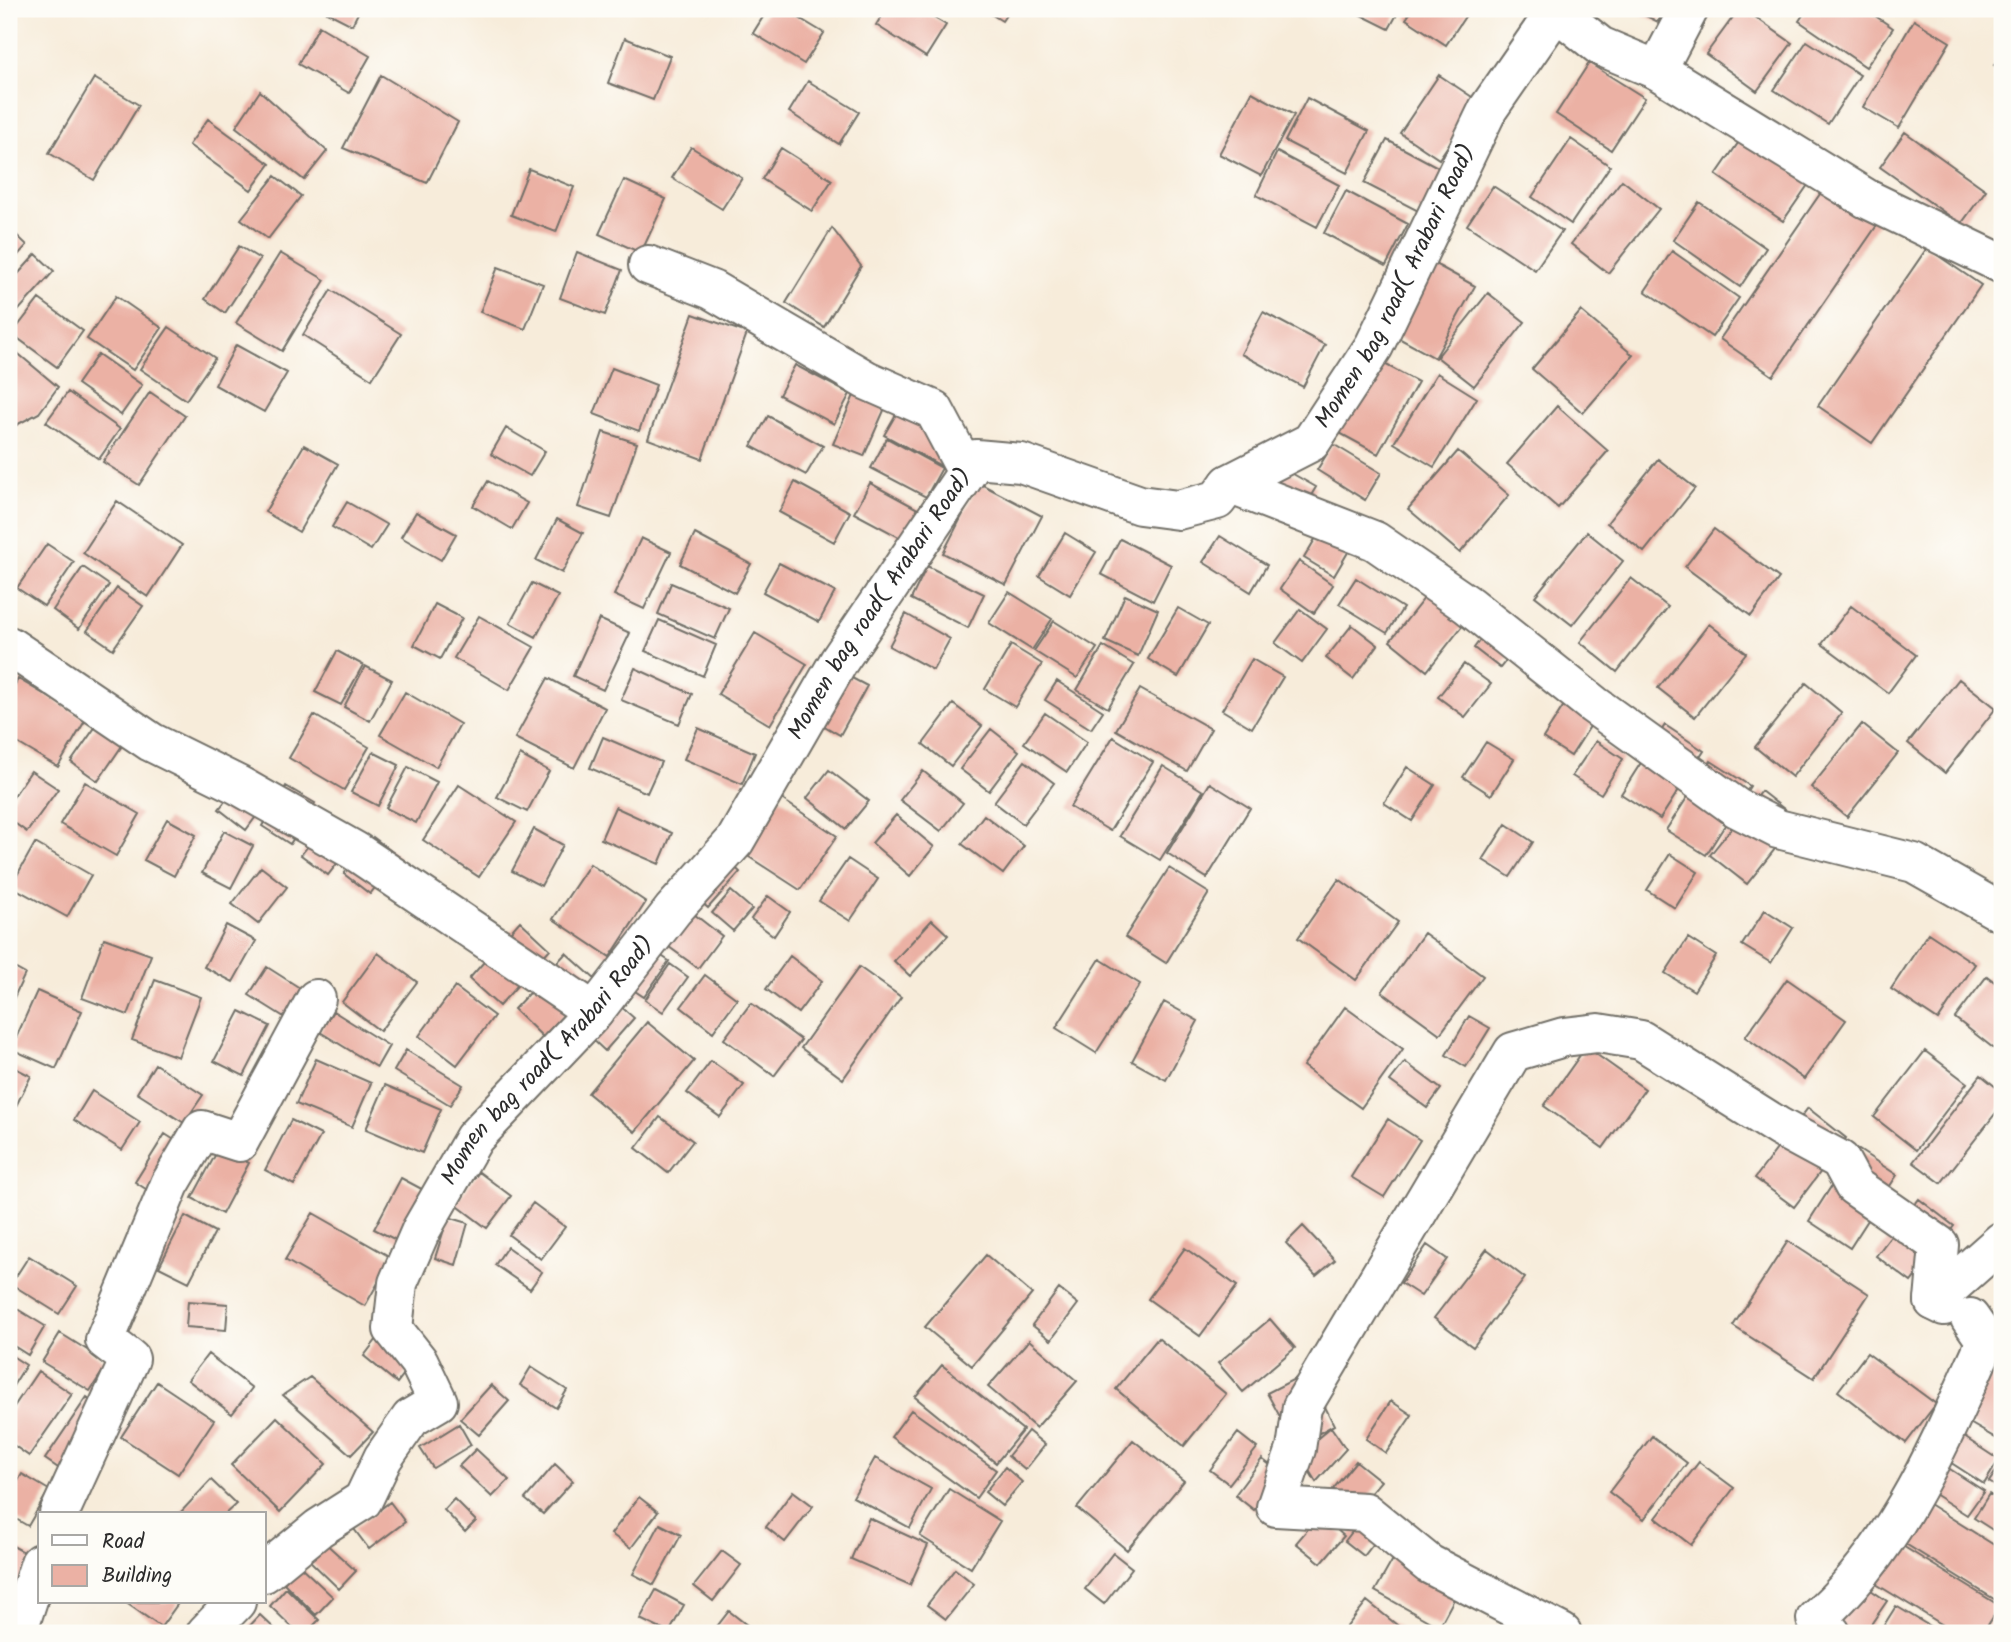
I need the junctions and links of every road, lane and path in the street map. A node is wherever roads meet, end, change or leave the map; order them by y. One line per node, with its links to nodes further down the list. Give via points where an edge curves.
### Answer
1 (1689, 9): 3 (street)
2 (1554, 10): 3 (street, Momen bag road( Arabari Road), via 1600,46); 7 (street, Momen bag road( Arabari Road), via 1488,109 1374,346 1311,442)
3 (1657, 70): 4 (street, Momen bag road( Arabari Road), via 1867,199)
4 (2002, 264)
5 (648, 265): 6 (street, via 712,290 866,380 934,410)
6 (967, 472): 7 (street, Momen bag road( Arabari Road), via 976,459 1021,463 1140,505 1178,510 1217,500); 11 (street, Momen bag road( Arabari Road), via 839,661 735,841 673,909)
7 (1229, 484): 9 (street, via 1375,541 1468,605 1594,705 1737,808 1778,829 1914,863)
8 (9, 646): 11 (street, via 151,742 355,851)
9 (2002, 913)
10 (316, 999): 16 (street, via 239,1142 202,1130 170,1184 105,1340 130,1359)
11 (594, 1012): 18 (street, Momen bag road( Arabari Road), via 474,1138 421,1230 398,1283 393,1329 419,1362 438,1402 411,1418 383,1458 363,1500 319,1528)
12 (2002, 1241): 13 (street)
13 (1934, 1301): 14 (street); 23 (street, via 1939,1245 1854,1186 1840,1160 1779,1127 1689,1067 1641,1040 1598,1033 1564,1037 1513,1052 1302,1407 1296,1448 1276,1507 1365,1512 1429,1564)
14 (1970, 1318): 15 (street); 20 (street, via 1986,1341 1939,1444 1896,1526)
15 (2002, 1344)
16 (60, 1512)
17 (38, 1569): 21 (street)
18 (266, 1571)
19 (234, 1604): 22 (street)
20 (1817, 1629)
21 (17, 1633)
22 (206, 1633)
23 (1562, 1633)

